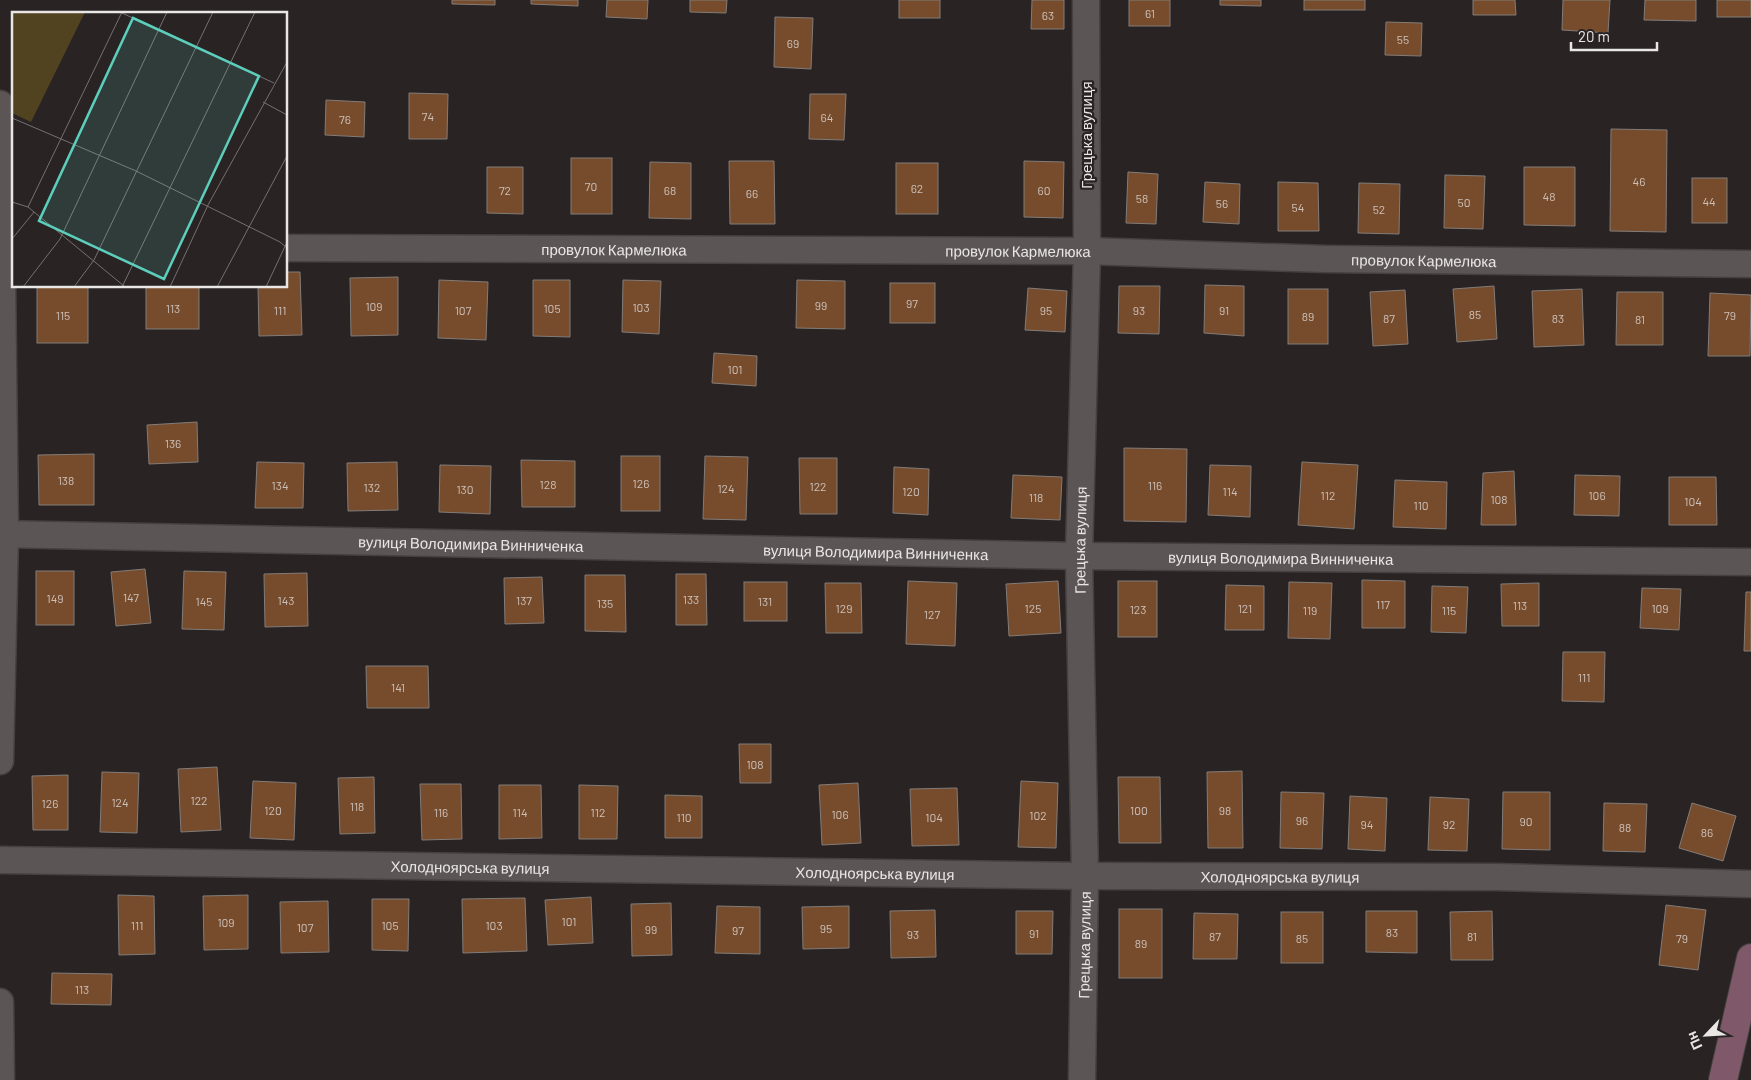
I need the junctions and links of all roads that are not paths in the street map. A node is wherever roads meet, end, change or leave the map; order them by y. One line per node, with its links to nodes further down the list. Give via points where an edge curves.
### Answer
1 (1086, 0): 5 (street, Грецька вулиця)
2 (0, 104): 3 (street)
3 (5, 246): 7 (street)
4 (288, 248): 5 (street, провулок Кармелюка)
5 (1087, 251): 6 (street, провулок Кармелюка, via 1326,259); 8 (street, Грецька вулиця)
6 (1751, 264)
7 (2, 534): 8 (street, вулиця Володимира Винниченка); 10 (street)
8 (1079, 556): 9 (street, вулиця Володимира Винниченка); 12 (street, Грецька вулиця)
9 (1751, 562)
10 (0, 761)
11 (0, 860): 12 (street, Холодноярська вулиця)
12 (1085, 876): 13 (street, Холодноярська вулиця, via 1495,877); 17 (street, Грецька вулиця)
13 (1751, 884)
14 (1751, 958): 18 (street)
15 (0, 1002): 16 (street)
16 (1, 1080)
17 (1082, 1080)
18 (1723, 1080)

